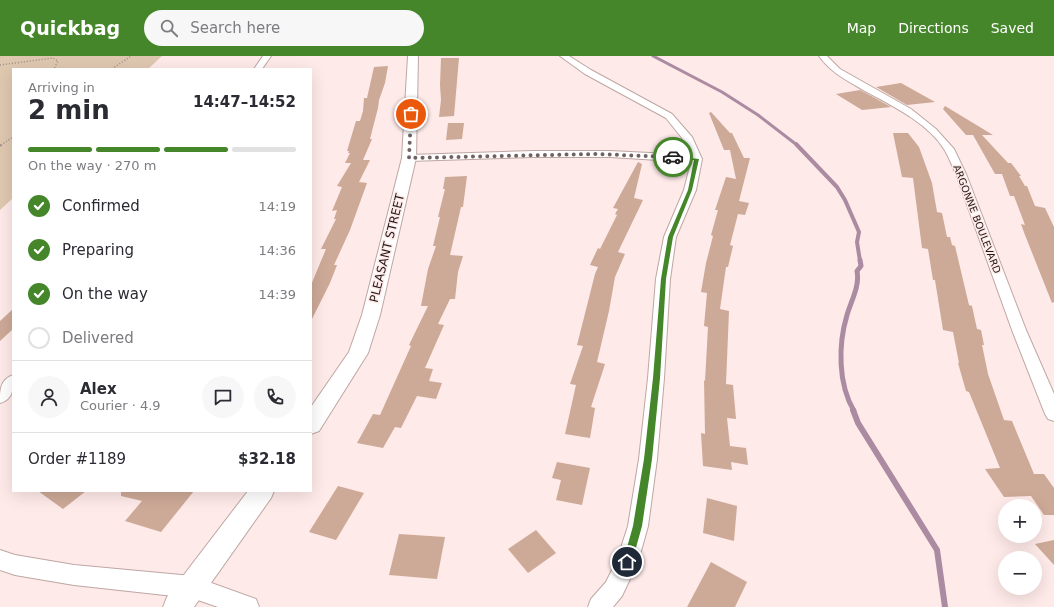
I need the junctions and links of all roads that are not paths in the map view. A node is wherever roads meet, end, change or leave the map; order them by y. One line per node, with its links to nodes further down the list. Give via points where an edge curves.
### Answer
1 (267, 56): 5 (street)
2 (413, 56): 6 (street, PLEASANT STREET)
3 (564, 56): 7 (street, via 669,116 688,137)
4 (823, 56): 10 (street, ARGONNE BOULEVARD, via 837,71 924,123 952,154 962,174 1019,330)
5 (259, 68)
6 (409, 158): 7 (street, via 610,154); 11 (street, PLEASANT STREET, via 371,315 358,353)
7 (697, 159): 16 (street, via 690,190 670,237 648,459 638,526 627,562 614,589)
8 (12, 382): 9 (street)
9 (0, 397)
10 (1054, 414)
11 (312, 423)
12 (261, 492): 14 (street)
13 (0, 560): 14 (street)
14 (184, 597): 15 (street)
15 (248, 607)
16 (599, 607)

